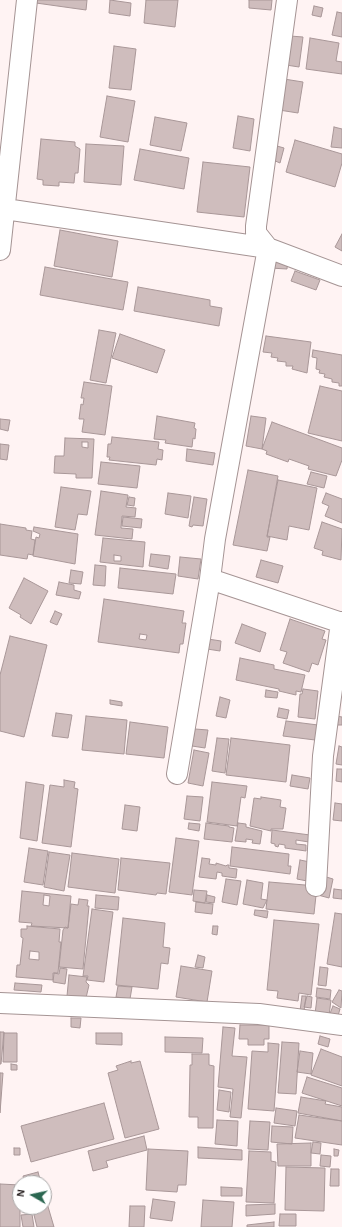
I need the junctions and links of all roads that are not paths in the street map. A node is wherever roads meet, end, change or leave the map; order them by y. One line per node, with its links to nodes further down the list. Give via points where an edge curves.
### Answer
1 (27, 0): 3 (street)
2 (287, 0): 4 (street, via 256,226 256,233)
3 (5, 208): 4 (street); 5 (street)
4 (268, 248): 6 (street); 7 (street)
5 (0, 250)
6 (342, 276)
7 (210, 579): 8 (street); 9 (street)
8 (341, 623): 10 (street, via 323,756)
9 (177, 774)
10 (316, 886)
11 (0, 1003): 12 (street, via 259,1014)
12 (342, 1025)

